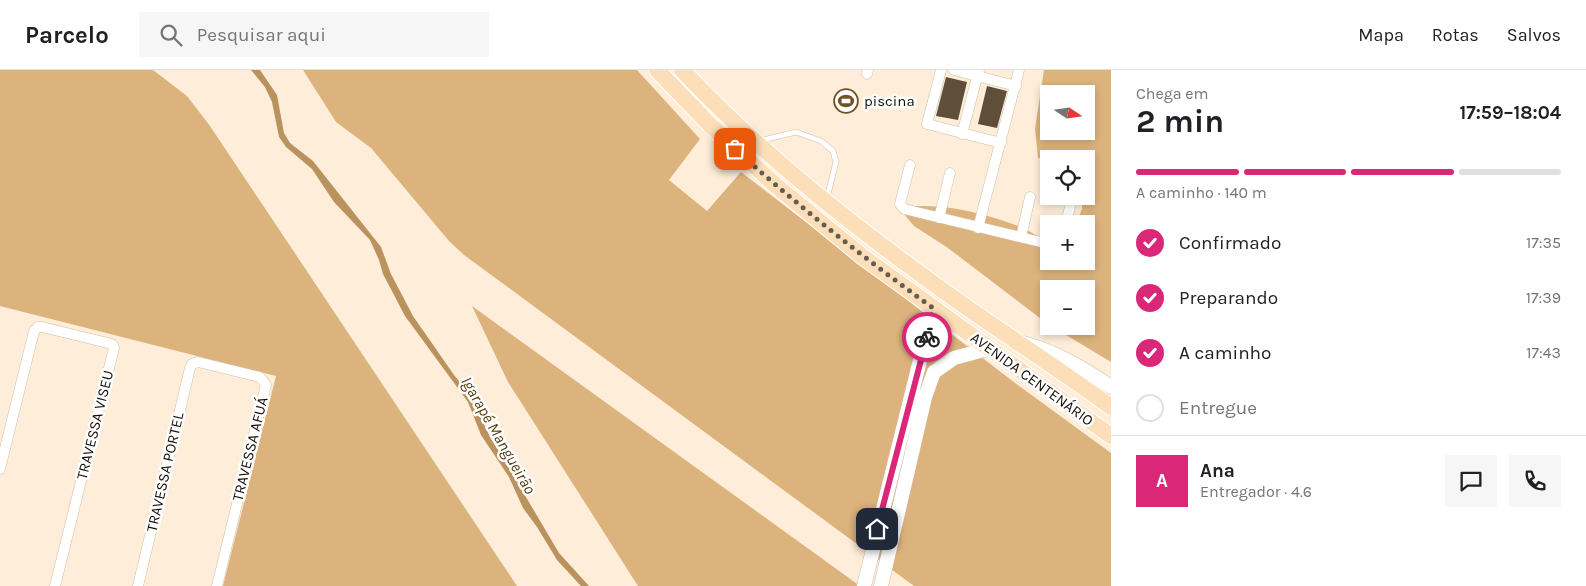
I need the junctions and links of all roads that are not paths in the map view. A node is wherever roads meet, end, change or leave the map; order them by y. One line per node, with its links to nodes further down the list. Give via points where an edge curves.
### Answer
1 (657, 70): 19 (main road, AVENIDA CENTENÁRIO, via 774,184 863,258)
2 (682, 70): 9 (main road, AVENIDA CENTENÁRIO)
3 (941, 70): 8 (street, via 927,124)
4 (954, 70): 6 (street)
5 (1020, 70): 7 (street)
6 (978, 73): 7 (street); 8 (street)
7 (1016, 86): 10 (street)
8 (962, 134): 10 (street)
9 (757, 141): 14 (main road, AVENIDA CENTENÁRIO); 14 (lane, via 796,132 821,141 832,151 836,162)
10 (1001, 143): 16 (street)
11 (910, 165): 15 (street, via 901,207)
12 (950, 173): 15 (street)
13 (1030, 197): 17 (street)
14 (826, 201): 20 (main road, AVENIDA CENTENÁRIO)
15 (939, 218): 16 (street)
16 (978, 228): 17 (street)
17 (1021, 237): 18 (street)
18 (1040, 242)
19 (933, 308): 21 (main road, AVENIDA CENTENÁRIO); 30 (main road)
20 (1016, 341): 23 (main road, via 1040,347 1088,371); 24 (main road, AVENIDA CENTENÁRIO)
21 (991, 348): 25 (main road, AVENIDA CENTENÁRIO); 31 (main road, via 954,358 934,372 924,397)
22 (198, 362): 28 (street, TRAVESSA PORTEL, via 190,368); 29 (street, TRAVESSA AFUÁ, via 260,377 266,385)
23 (1111, 387)
24 (1111, 407)
25 (1111, 436)
26 (0, 469): 27 (street, TRAVESSA VISEU, via 34,330 42,327 108,342 114,348)
27 (55, 586)
28 (138, 586)
29 (217, 586)
30 (864, 586)
31 (882, 586)

